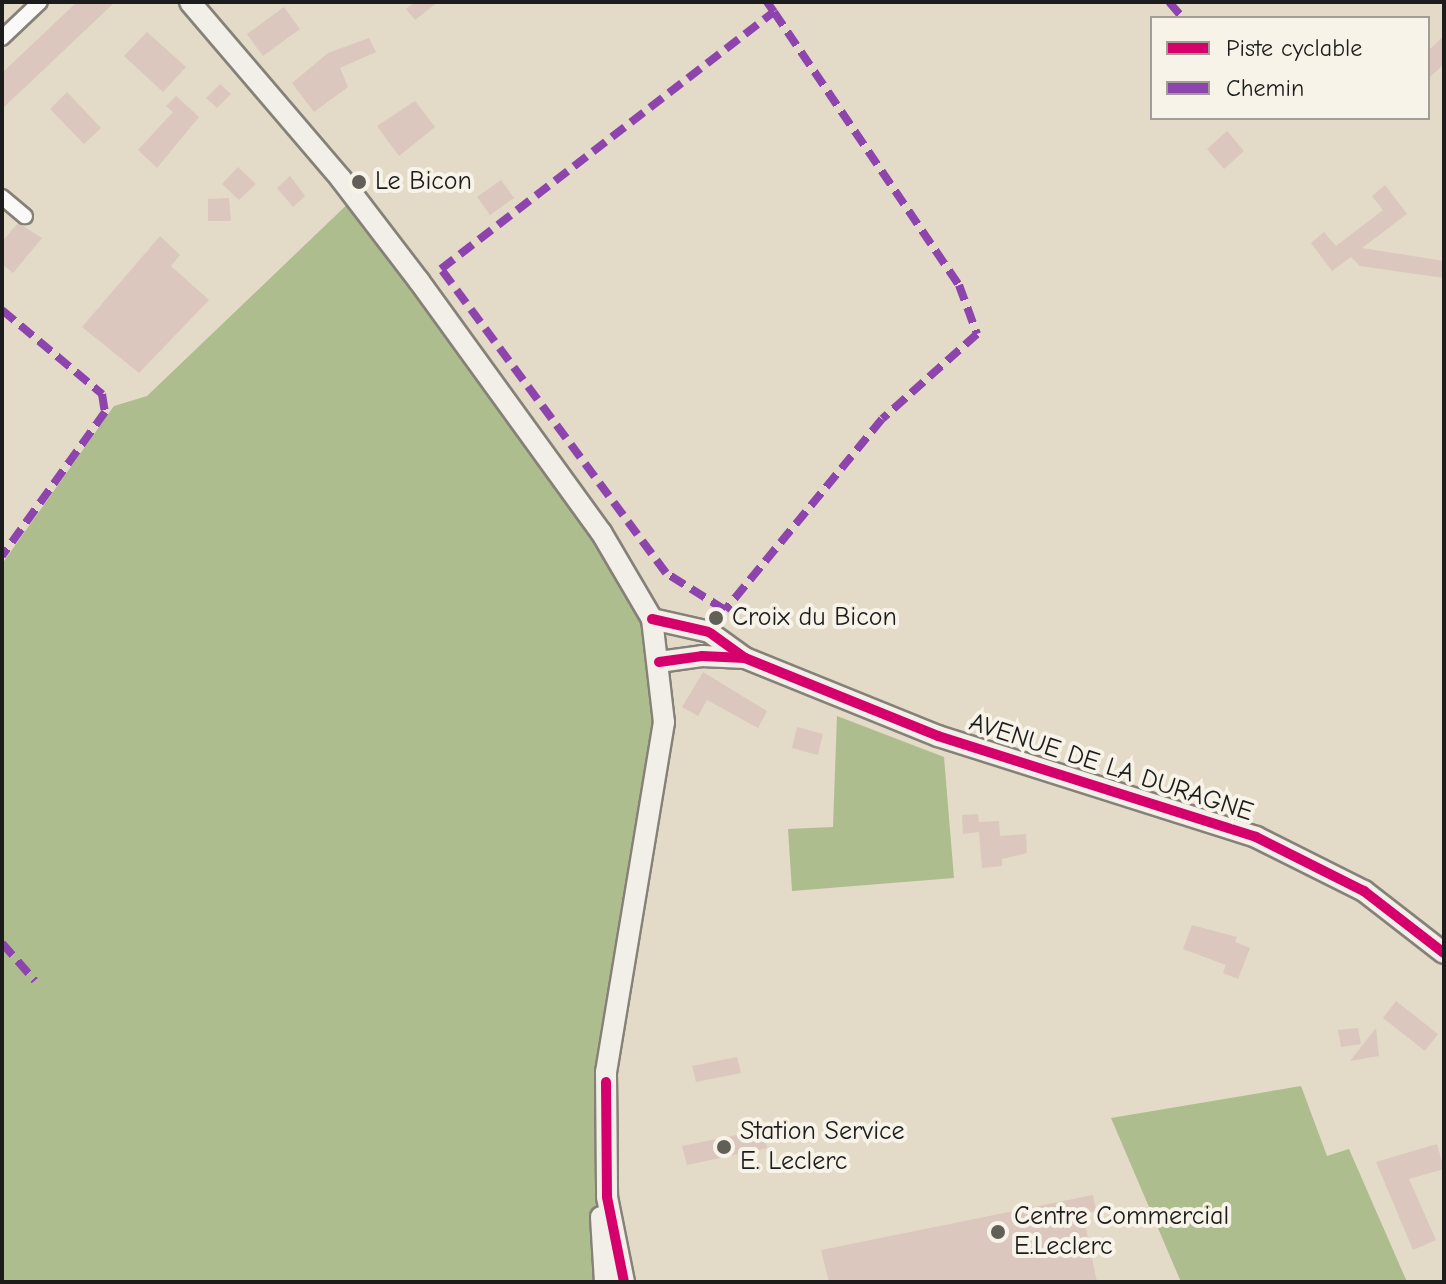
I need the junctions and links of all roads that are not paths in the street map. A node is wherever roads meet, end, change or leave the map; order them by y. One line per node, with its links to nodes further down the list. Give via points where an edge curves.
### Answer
1 (40, 2): 3 (street)
2 (190, 2): 6 (main road, via 278,101 410,269 601,532)
3 (2, 38)
4 (2, 197): 5 (street)
5 (25, 216)
6 (652, 619): 7 (main road, AVENUE DE LA DURAGNE, via 709,632); 8 (main road)
7 (745, 658): 8 (main road, AVENUE DE LA DURAGNE); 9 (main road, AVENUE DE LA DURAGNE, via 938,736 1256,837 1364,891)
8 (659, 662): 10 (main road, via 664,722)
9 (1444, 953)
10 (606, 1082): 11 (main road, via 599,1146); 12 (main road, via 607,1197)
11 (605, 1282)
12 (624, 1282)

